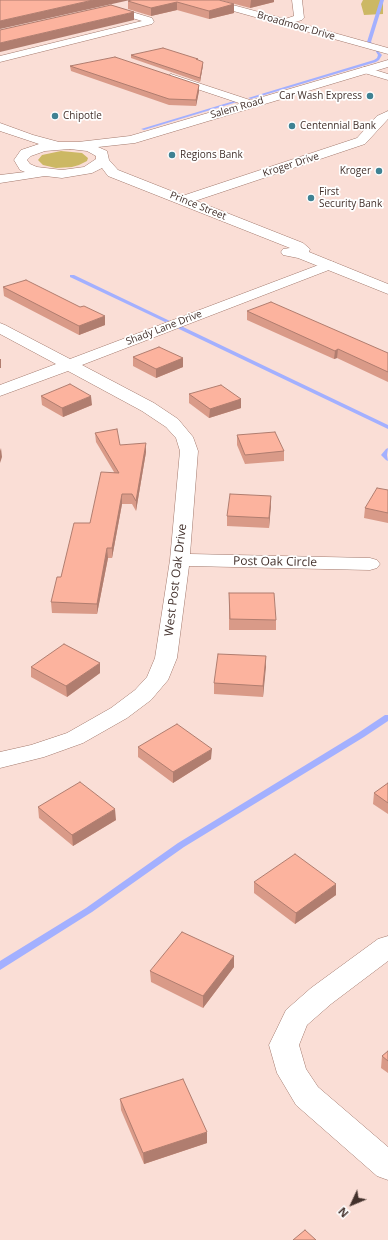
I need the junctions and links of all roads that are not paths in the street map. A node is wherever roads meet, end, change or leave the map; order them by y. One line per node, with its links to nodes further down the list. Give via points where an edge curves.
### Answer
1 (204, 0): 4 (street, Broadmoor Drive)
2 (297, 0): 4 (street, via 299,18)
3 (134, 3): 6 (street, via 108,9 150,20 149,22)
4 (286, 22): 5 (street, Broadmoor Drive)
5 (388, 52)
6 (0, 59)
7 (388, 63): 8 (main road, Salem Road)
8 (365, 70): 10 (street); 11 (main road, Salem Road)
9 (164, 74): 11 (street)
10 (388, 77)
11 (252, 104): 15 (main road, Salem Road)
12 (388, 114): 23 (street, Kroger Drive, via 381,118 361,141)
13 (0, 126): 16 (main road, via 29,138)
14 (0, 139): 18 (main road)
15 (131, 140): 17 (main road, Salem Road); 19 (main road, Salem Road)
16 (57, 145): 17 (main road); 18 (main road)
17 (77, 145): 19 (main road, Prince Street, via 95,150 102,154)
18 (18, 152): 20 (main road); 21 (main road, via 30,169)
19 (103, 159): 21 (main road, Salem Road, via 98,165 87,170); 23 (main road, Prince Street, via 113,173)
20 (0, 173)
21 (56, 173): 22 (main road); 24 (main road, Prince Street, via 98,180 285,252)
22 (0, 179)
23 (184, 200): 24 (main road, Prince Street)
24 (300, 250): 25 (main road, Prince Street)
25 (329, 265): 26 (main road, Prince Street); 28 (street, Shady Lane Drive)
26 (388, 289)
27 (0, 328): 28 (street, West Post Oak Drive)
28 (69, 365): 29 (street, Shady Lane Drive); 30 (street, West Post Oak Drive, via 148,407 172,423 184,437 189,451)
29 (0, 391)
30 (180, 560): 31 (street, Post Oak Circle); 32 (street, West Post Oak Drive, via 166,658 157,680 143,695 118,713 75,738 36,752)
31 (370, 564)
32 (0, 760)
33 (388, 946): 34 (street, via 296,1018 284,1044 292,1073 307,1096)
34 (388, 1166)

